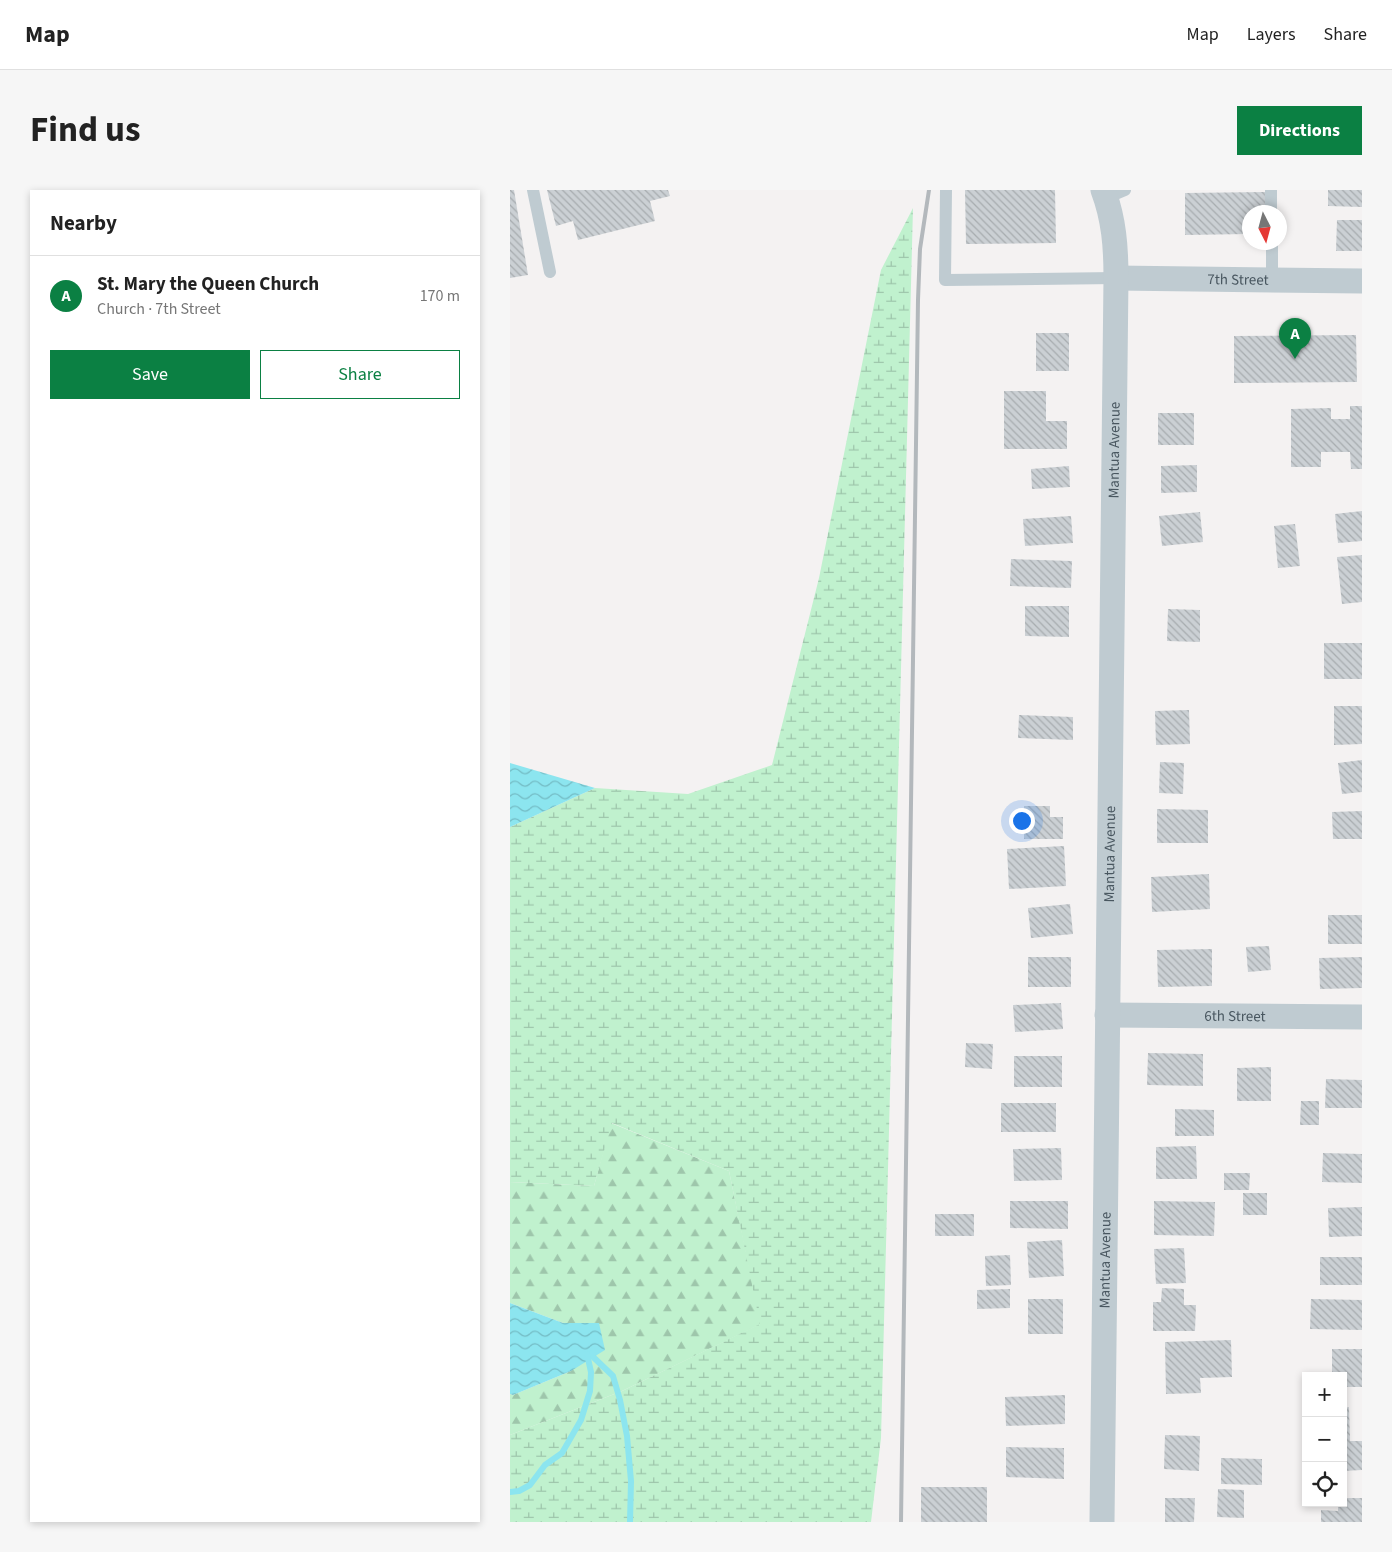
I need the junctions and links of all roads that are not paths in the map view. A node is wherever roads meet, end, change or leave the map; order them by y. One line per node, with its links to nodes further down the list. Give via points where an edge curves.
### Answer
1 (533, 190): 7 (lane)
2 (946, 190): 8 (lane, via 945,280)
3 (1271, 190): 5 (lane)
4 (1111, 193): 8 (street, Mantua Avenue)
5 (1271, 205)
6 (1272, 250): 9 (lane)
7 (550, 272)
8 (1116, 278): 9 (street, 7th Street); 11 (street, Mantua Avenue)
9 (1272, 280): 10 (street, 7th Street)
10 (1362, 281)
11 (1107, 1015): 12 (street, 6th Street); 13 (street, Mantua Avenue)
12 (1362, 1017)
13 (1102, 1522)

